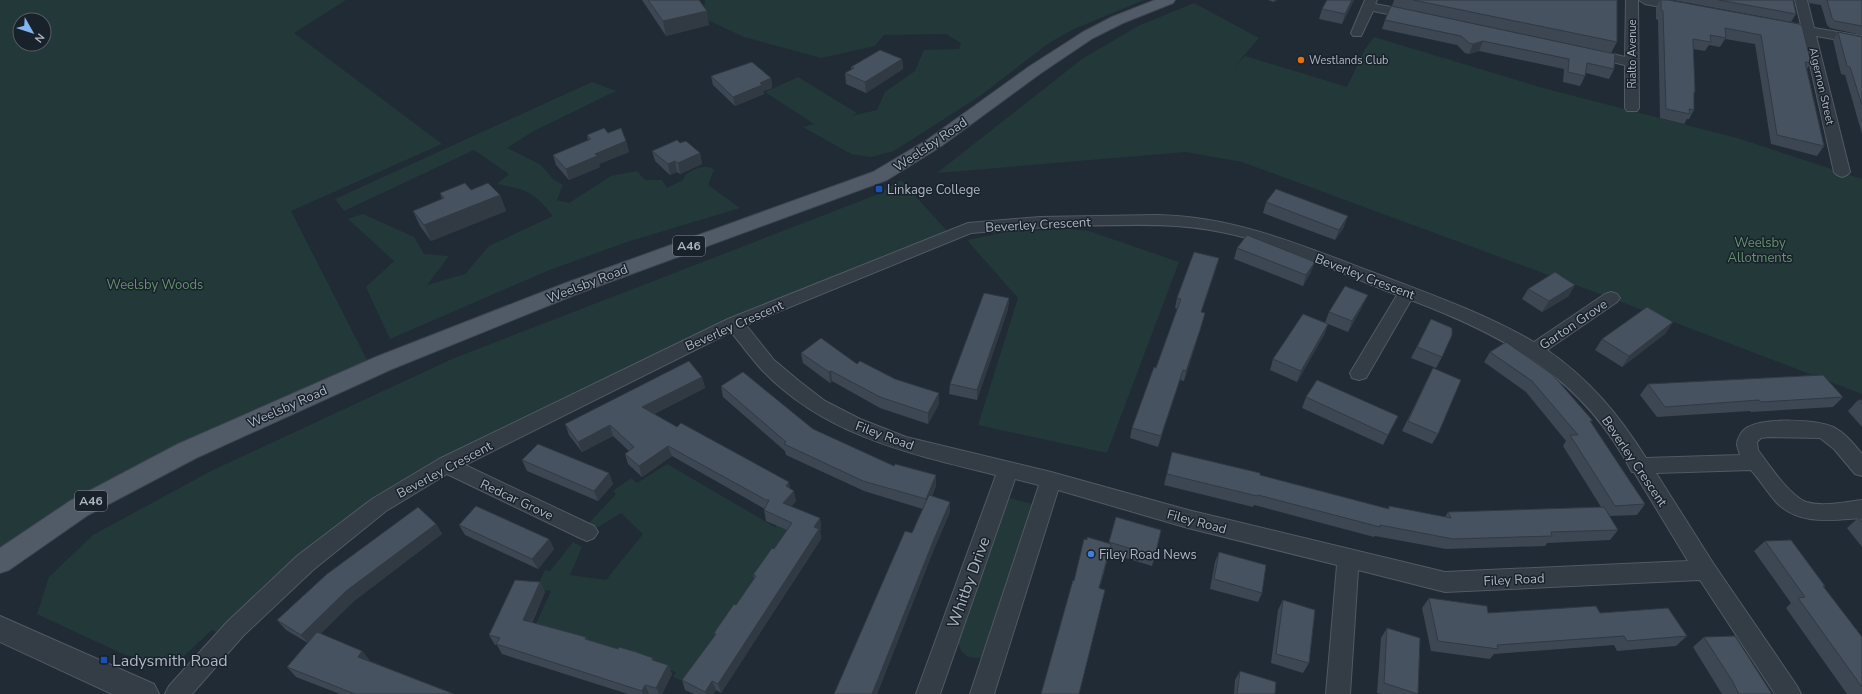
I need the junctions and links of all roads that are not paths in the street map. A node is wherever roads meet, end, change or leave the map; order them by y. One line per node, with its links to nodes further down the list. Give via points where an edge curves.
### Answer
1 (1168, 0): 30 (main road, Weelsby Road / A46, via 1128,14 1089,35 1033,71 943,138 880,176 570,289 384,363 180,454 79,508)
2 (1632, 0): 13 (street, Rialto Avenue)
3 (1645, 0): 6 (street)
4 (1801, 0): 9 (street, Algernon Street)
5 (1370, 3): 7 (street); 10 (street)
6 (1691, 8)
7 (1422, 17)
8 (1765, 22): 9 (street)
9 (1809, 31): 11 (street); 15 (street, Algernon Street)
10 (1356, 33)
11 (1862, 40)
12 (1577, 50): 13 (street)
13 (1631, 62): 14 (street, Rialto Avenue)
14 (1632, 108)
15 (1842, 172)
16 (1407, 293): 18 (street, Beverley Crescent, via 1299,250 1222,226 1171,220 1007,222 968,228); 19 (street, Beverley Crescent, via 1467,317); 20 (street)
17 (1611, 298): 19 (street, Garton Grove)
18 (734, 323): 22 (street, Beverley Crescent); 25 (street, Filey Road, via 768,365 818,406 853,424 903,444)
19 (1536, 350): 23 (street, Beverley Crescent, via 1584,390 1619,434)
20 (1359, 373)
21 (1756, 462): 23 (street); 24 (street, via 1748,449 1748,441 1756,432 1810,429 1825,432 1837,440); 27 (street, via 1783,496 1799,508 1815,512)
22 (446, 465): 28 (street, Redcar Grove); 34 (street, Beverley Crescent, via 379,505 305,563 235,629)
23 (1640, 466): 31 (street, Beverley Crescent)
24 (1862, 468)
25 (1008, 470): 26 (street, Filey Road); 35 (street, Whitby Drive)
26 (1052, 480): 29 (street, Filey Road, via 1188,519); 36 (street)
27 (1862, 509)
28 (587, 532)
29 (1348, 559): 31 (street, Filey Road, via 1445,582); 37 (street)
30 (0, 562)
31 (1705, 570): 38 (street, Beverley Crescent)
32 (0, 629): 33 (street)
33 (144, 694)
34 (177, 694)
35 (928, 694)
36 (982, 694)
37 (1338, 694)
38 (1789, 694)

